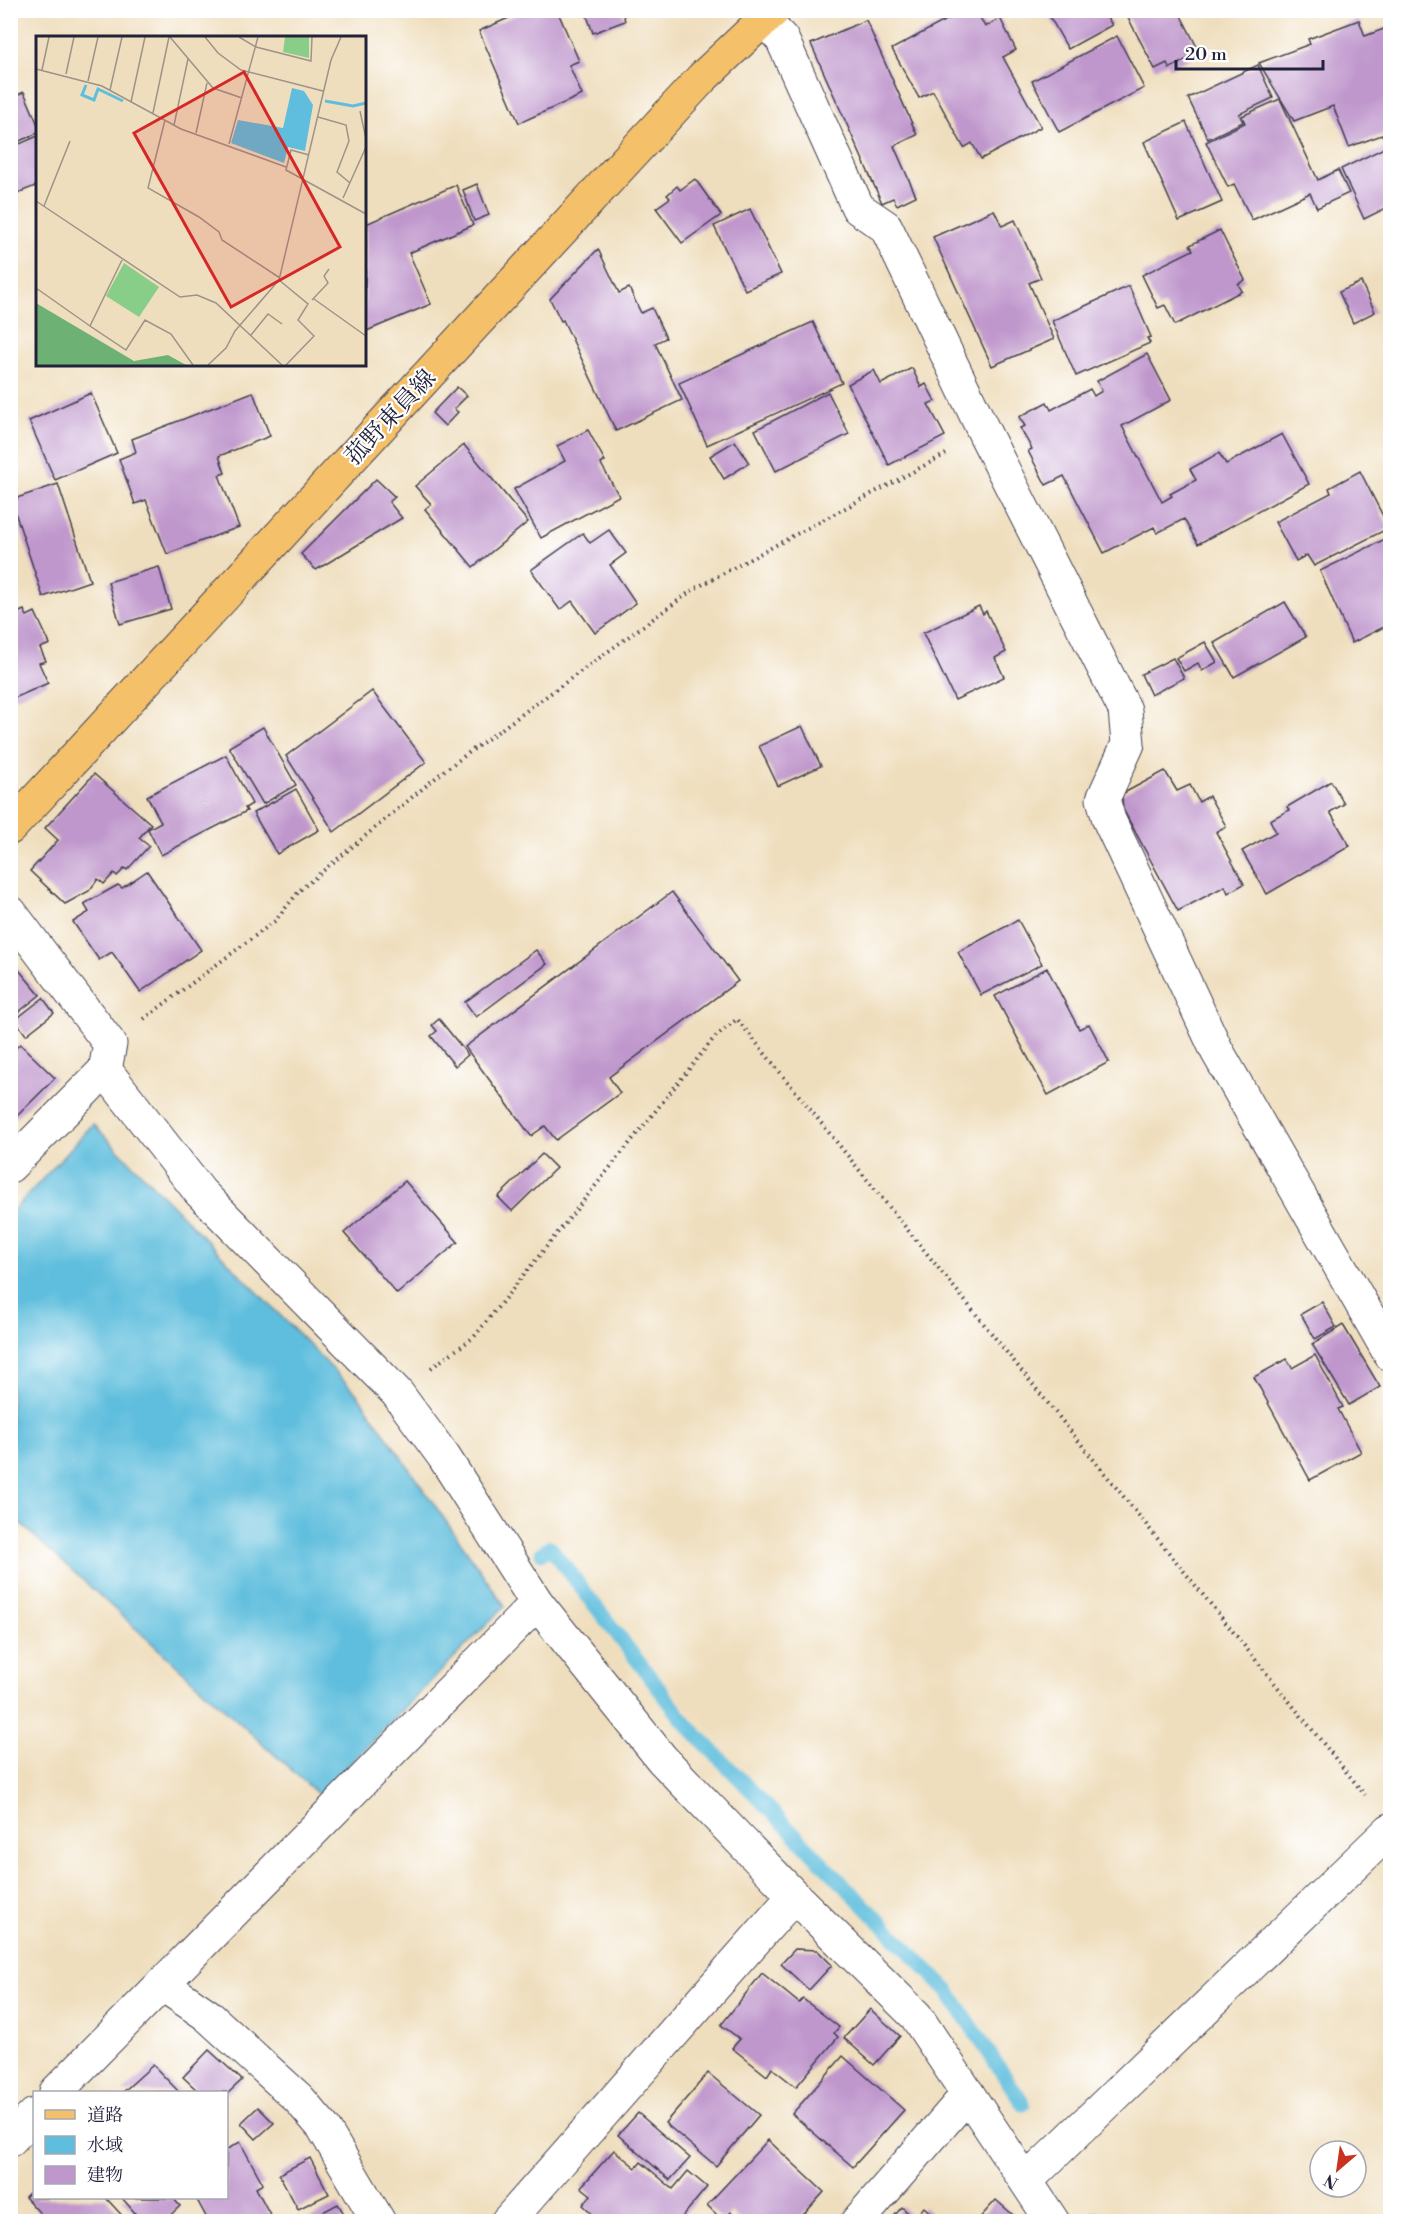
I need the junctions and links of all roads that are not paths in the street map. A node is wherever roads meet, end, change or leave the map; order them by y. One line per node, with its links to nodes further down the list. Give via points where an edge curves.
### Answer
1 (769, 15): 2 (main road, 菰野東員線, via 702,78); 6 (street, via 858,208 886,227 985,434 1125,710 1128,744 1103,799 1109,820 1217,1051)
2 (10, 828)
3 (10, 912): 4 (street)
4 (108, 1057): 5 (street); 7 (street, via 200,1192 397,1393 444,1457)
5 (10, 1166)
6 (1390, 1353)
7 (537, 1603): 9 (street, via 662,1759); 10 (street)
8 (1390, 1830): 15 (street)
9 (794, 1896): 12 (street, via 916,2016); 17 (street)
10 (162, 1984): 11 (street); 16 (street, via 207,2015 298,2099 322,2127)
11 (57, 2091)
12 (968, 2094): 15 (street); 18 (street)
13 (33, 2116): 14 (street)
14 (10, 2140)
15 (1027, 2180): 19 (street)
16 (379, 2222)
17 (507, 2222)
18 (857, 2222)
19 (1053, 2222)

